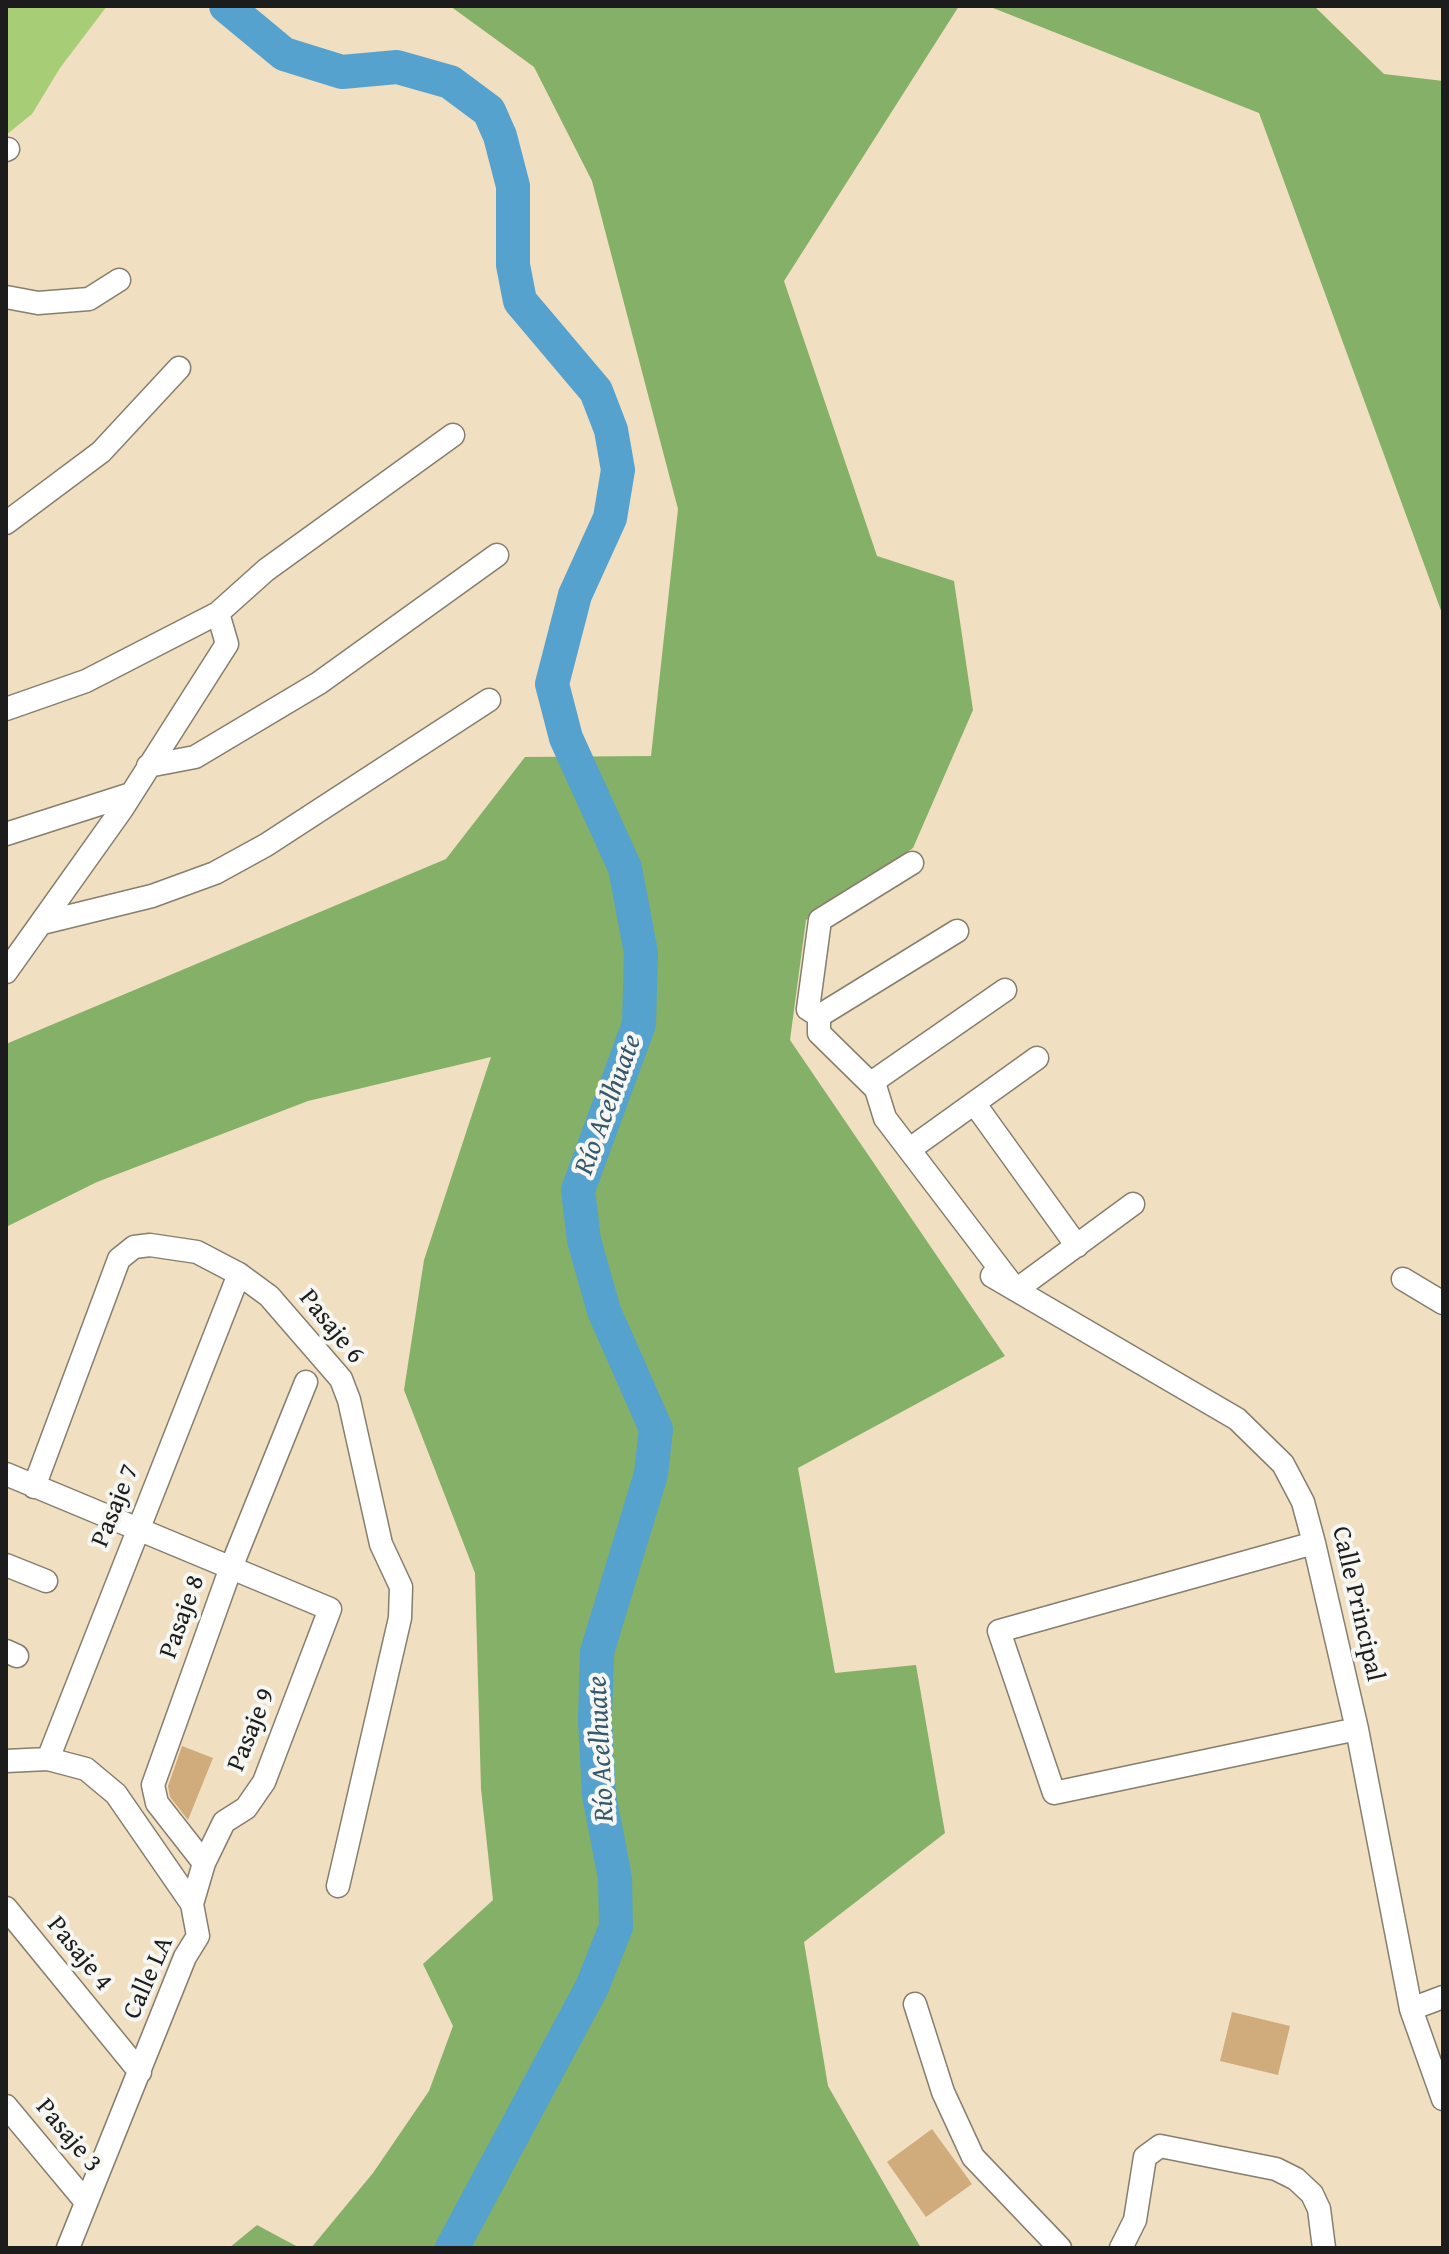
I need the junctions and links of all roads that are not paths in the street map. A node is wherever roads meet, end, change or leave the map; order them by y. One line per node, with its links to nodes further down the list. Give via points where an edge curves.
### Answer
1 (119, 280): 2 (street, via 89,299 38,303)
2 (6, 297)
3 (179, 368): 5 (street, via 101,452)
4 (453, 435): 7 (street, via 266,570)
5 (6, 523)
6 (497, 555): 10 (street, via 319,683 195,757)
7 (218, 613): 9 (street, via 86,681); 10 (street, via 227,644)
8 (489, 700): 14 (street, via 215,873 152,896)
9 (6, 709)
10 (148, 766): 11 (street)
11 (131, 794): 12 (street); 14 (street)
12 (6, 834)
13 (912, 863): 18 (street, via 820,920 808,1009)
14 (42, 923): 16 (street)
15 (957, 931): 18 (street)
16 (6, 972)
17 (1005, 990): 20 (street)
18 (819, 1016): 20 (street, via 819,1033)
19 (1037, 1058): 21 (street)
20 (871, 1083): 22 (street, via 885,1118)
21 (974, 1103): 22 (street); 24 (street)
22 (910, 1149): 28 (street)
23 (1133, 1204): 24 (street)
24 (1077, 1246): 28 (street)
25 (239, 1274): 32 (street, Pasaje 6, via 197,1252 150,1245 134,1247 119,1259); 33 (street, Pasaje 7); 42 (street, Pasaje 6, via 269,1296 341,1379 381,1544 401,1587 400,1618)
26 (992, 1276): 28 (street, Calle Principal)
27 (1403, 1279): 29 (street)
28 (1016, 1290): 34 (street, Calle Principal, via 1237,1419 1283,1464 1303,1502)
29 (1443, 1303)
30 (306, 1382): 36 (street, Pasaje 8)
31 (6, 1474): 32 (street)
32 (34, 1487): 33 (street)
33 (136, 1530): 36 (street); 39 (street, Pasaje 7)
34 (1314, 1543): 38 (street, Calle Principal); 38 (street, via 999,1631 1054,1793)
35 (6, 1565): 37 (street)
36 (230, 1570): 41 (street, Pasaje 8, via 153,1785 157,1803); 41 (street, Pasaje 9, via 330,1609 264,1782 246,1808 224,1822)
37 (46, 1581)
38 (1357, 1729): 47 (street, Calle Principal)
39 (48, 1759): 40 (street); 43 (street, via 86,1769 116,1794)
40 (14, 1760)
41 (204, 1863): 43 (street, Pasaje 9)
42 (338, 1886)
43 (192, 1904): 48 (street, Calle LA, via 198,1936)
44 (6, 1908): 48 (street, Pasaje 4)
45 (1443, 1997): 47 (street)
46 (915, 2004): 53 (street, via 943,2092 973,2157)
47 (1411, 2009): 49 (street, Calle Principal)
48 (140, 2072): 51 (street, Calle LA)
49 (1443, 2099)
50 (6, 2106): 51 (street, Pasaje 3)
51 (86, 2202): 52 (street, Calle LA)
52 (68, 2248)
53 (1060, 2248)
54 (1121, 2248): 55 (street, via 1135,2220 1145,2157 1160,2146 1276,2169 1296,2179 1319,2209)
55 (1324, 2248)

